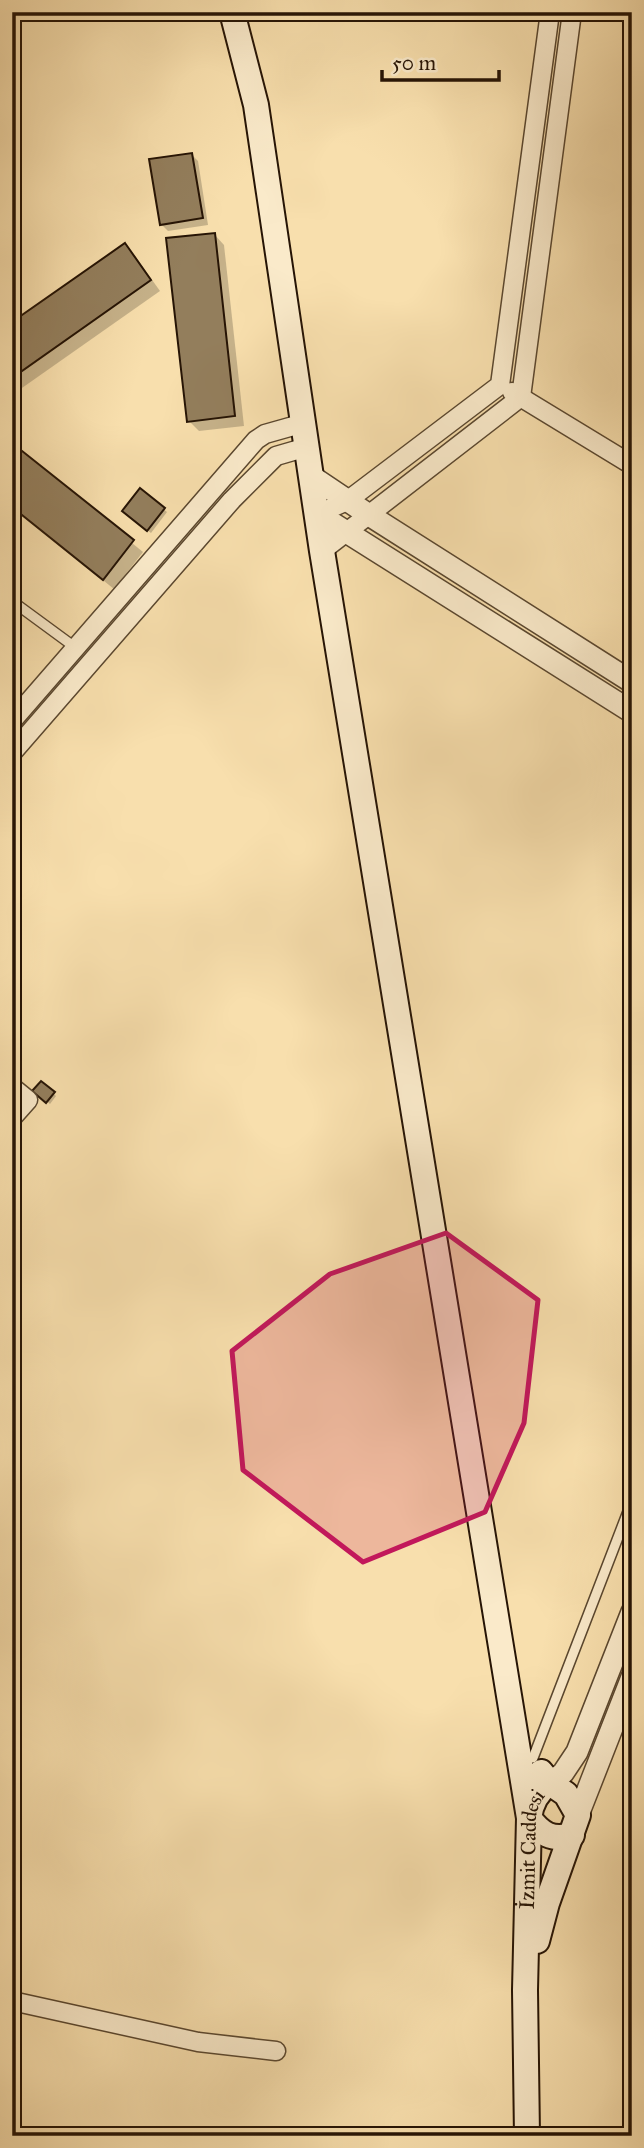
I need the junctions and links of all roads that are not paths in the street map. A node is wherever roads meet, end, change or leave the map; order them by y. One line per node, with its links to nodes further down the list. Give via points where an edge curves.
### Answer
1 (232, 12): 6 (main road, via 256,105)
2 (550, 12): 4 (street)
3 (572, 12): 5 (street)
4 (500, 385): 5 (street); 9 (street)
5 (521, 397): 7 (street); 11 (street)
6 (306, 435): 8 (main road); 15 (street, via 265,434 256,440); 19 (street, via 276,456 232,500)
7 (632, 465)
8 (311, 476): 9 (street); 10 (main road)
9 (348, 501): 10 (street); 11 (street)
10 (318, 514): 12 (street); 13 (main road)
11 (369, 515): 12 (street); 16 (street)
12 (347, 533): 13 (street); 17 (street)
13 (323, 551): 24 (main road)
14 (12, 601): 15 (lane)
15 (76, 648): 18 (street)
16 (632, 682)
17 (632, 712)
18 (12, 720)
19 (12, 753)
20 (12, 1087): 21 (street, via 28,1100)
21 (12, 1118)
22 (632, 1501): 26 (lane)
23 (632, 1612): 27 (street, İzmit Caddesi, via 577,1752)
24 (505, 1666): 26 (main road); 28 (main road)
25 (632, 1677): 29 (street, İzmit Caddesi)
26 (533, 1758): 27 (main road)
27 (550, 1783): 28 (main road, İzmit Caddesi, via 534,1799); 29 (main road, via 566,1794)
28 (529, 1818): 29 (main road, via 548,1837 562,1838); 30 (main road, İzmit Caddesi)
29 (575, 1825): 30 (main road, İzmit Caddesi, via 547,1903)
30 (525, 1990): 33 (main road, İzmit Caddesi)
31 (12, 2001): 32 (street, via 198,2042)
32 (276, 2051)
33 (527, 2136)

